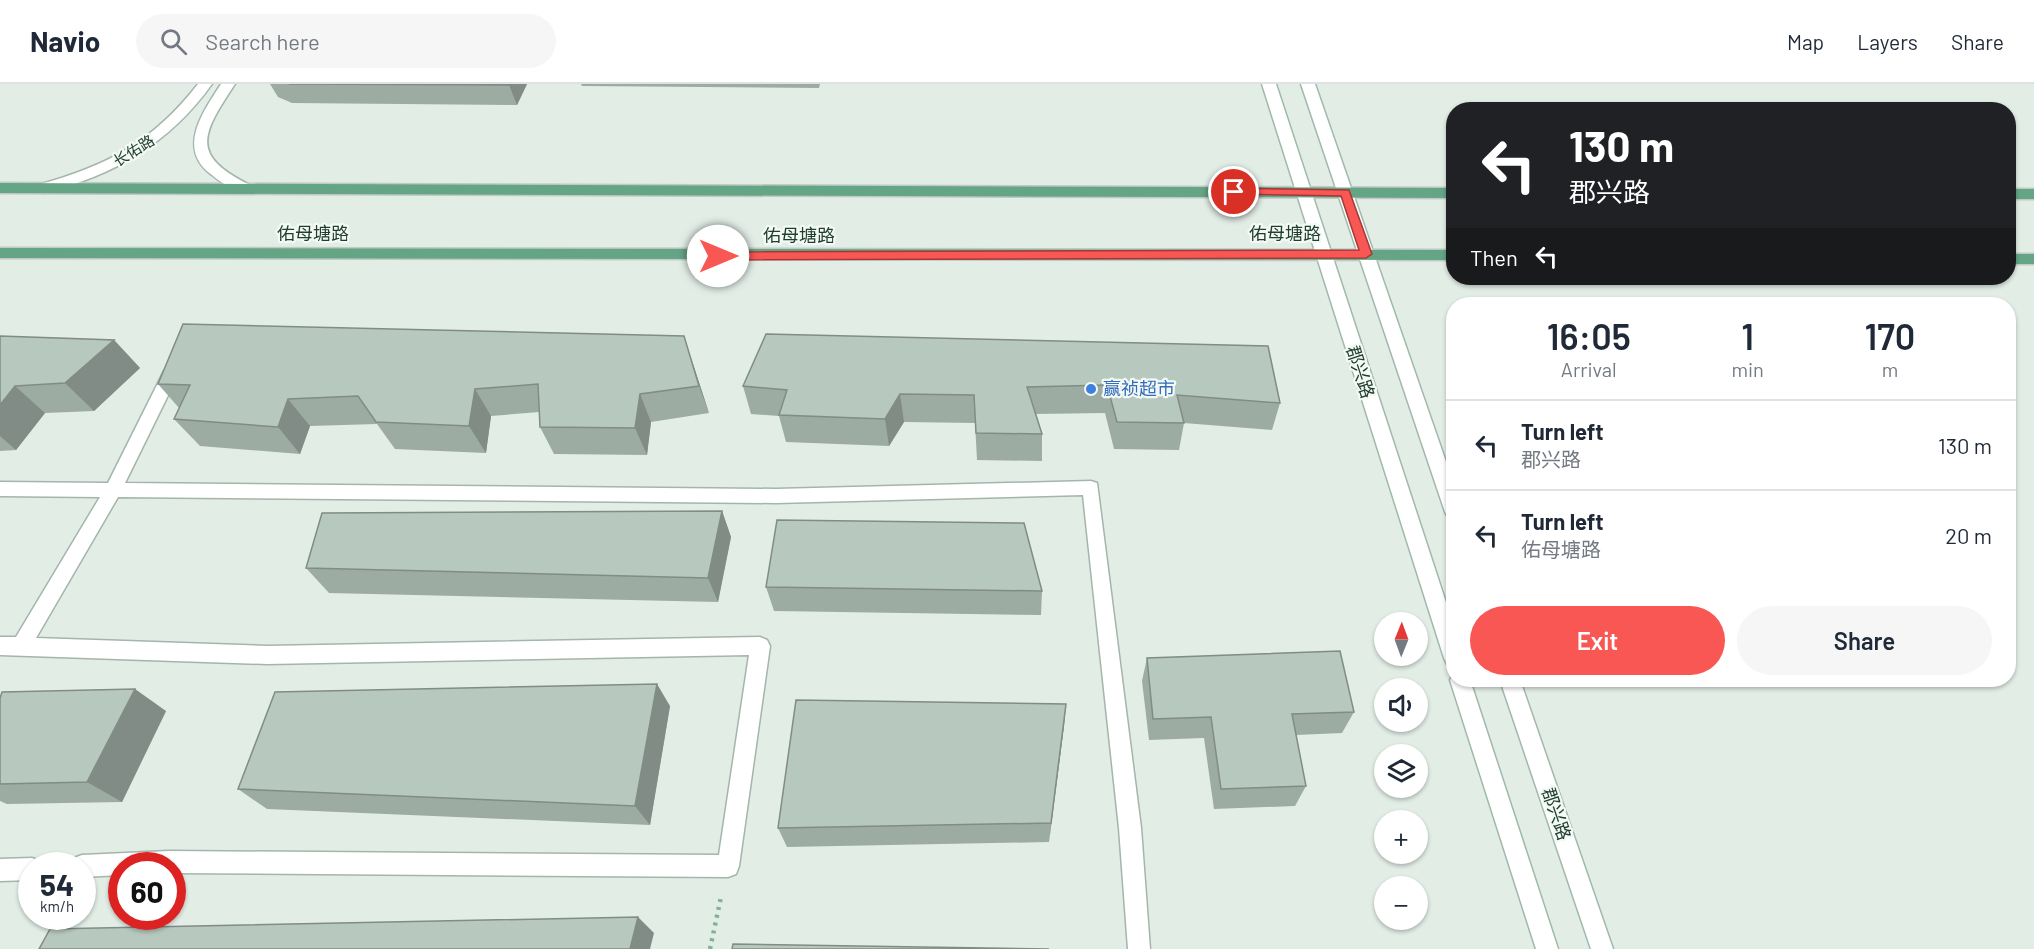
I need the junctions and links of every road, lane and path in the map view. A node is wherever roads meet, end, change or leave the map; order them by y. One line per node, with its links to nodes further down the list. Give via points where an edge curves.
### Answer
1 (205, 84): 6 (street, 长佑路, via 181,116 146,146 106,169)
2 (228, 84): 7 (street, via 209,114 200,148 202,160 211,170)
3 (1269, 84): 8 (street, 郡兴路)
4 (1308, 84): 9 (street)
5 (0, 188): 6 (main road)
6 (44, 188): 7 (main road)
7 (245, 188): 8 (main road)
8 (1304, 192): 9 (main road); 14 (street, 郡兴路)
9 (1345, 192): 10 (main road); 15 (street)
10 (1446, 193)
11 (2016, 194): 12 (main road)
12 (2034, 194)
13 (0, 253): 14 (main road, 佑母塘路)
14 (1323, 254): 15 (main road, 佑母塘路); 23 (street, 郡兴路)
15 (1366, 254): 16 (main road, 佑母塘路); 21 (street)
16 (1446, 255)
17 (2016, 259): 18 (main road)
18 (2034, 260)
19 (172, 371): 22 (street)
20 (0, 489): 22 (street)
21 (1446, 489)
22 (113, 490): 24 (street); 32 (street, via 777,496 1091,488 1130,828)
23 (1446, 633)
24 (11, 646): 28 (street, via 267,655 760,646)
25 (1462, 687): 33 (street)
26 (1512, 687): 34 (street, 郡兴路)
27 (96, 865): 28 (street, via 169,862)
28 (728, 866): 31 (path)
29 (18, 869): 30 (street)
30 (0, 870)
31 (710, 949)
32 (1139, 949)
33 (1547, 949)
34 (1602, 949)

